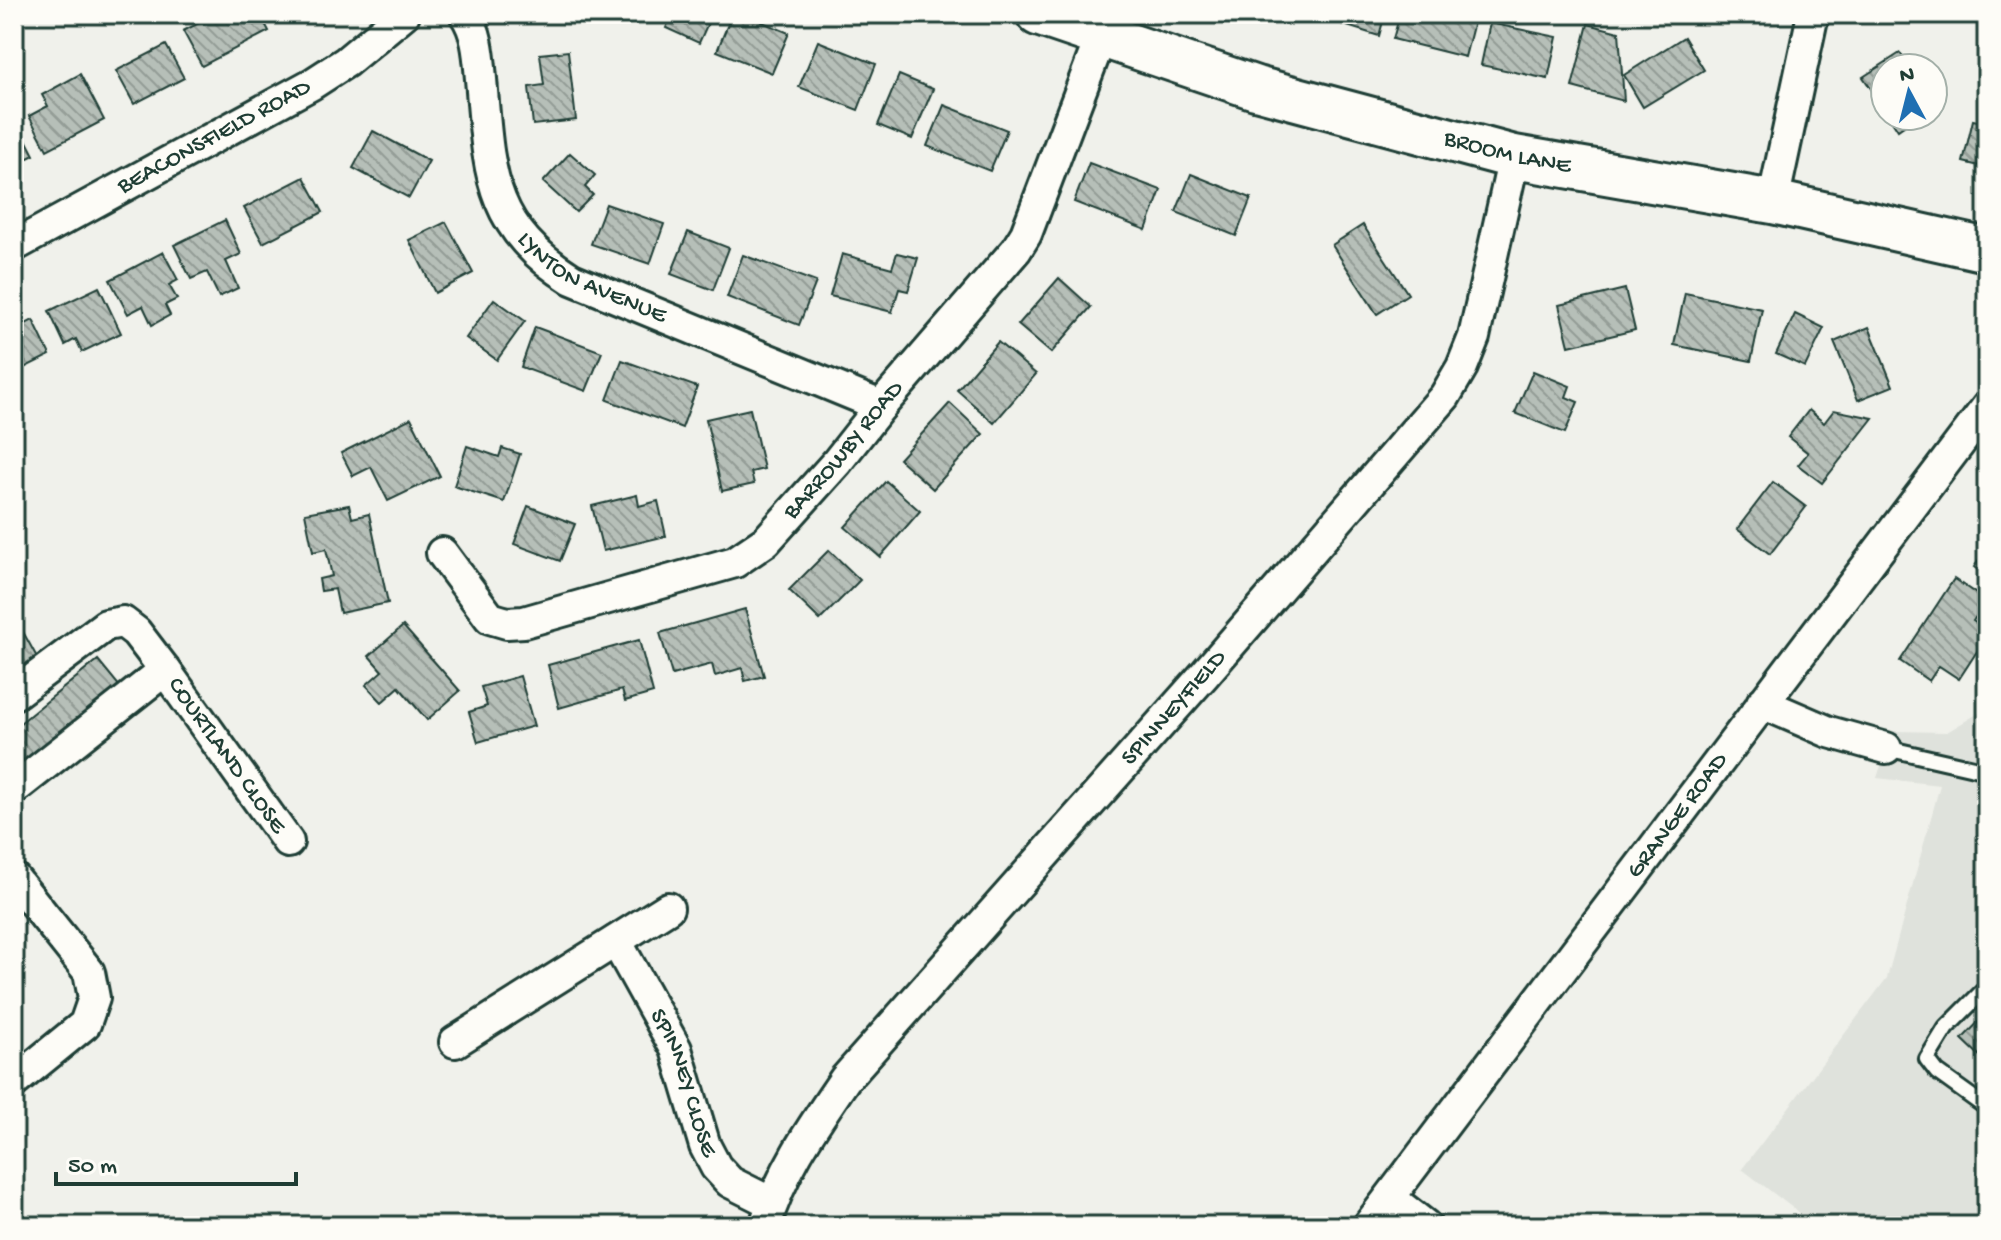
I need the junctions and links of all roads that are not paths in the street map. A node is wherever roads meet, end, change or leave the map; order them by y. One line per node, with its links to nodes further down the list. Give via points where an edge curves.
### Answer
1 (404, 14): 8 (street, BEACONSFIELD ROAD, via 312,84)
2 (465, 14): 10 (street, LYNTON AVENUE, via 479,52 495,190 535,253 572,279)
3 (1038, 14): 5 (main road, BROOM LANE)
4 (1813, 14): 7 (street)
5 (1101, 37): 6 (main road, BROOM LANE, via 1256,88); 10 (street, BARROWBY ROAD, via 1026,234)
6 (1514, 157): 7 (main road, BROOM LANE); 28 (street, SPINNEYFIELD, via 1474,337 1445,396 845,1079 809,1131)
7 (1773, 202): 9 (main road, BROOM LANE)
8 (14, 246)
9 (1987, 250)
10 (881, 406): 12 (street, BARROWBY ROAD, via 766,541 735,562 507,623 480,608)
11 (1987, 407): 15 (street, GRANGE ROAD)
12 (442, 553)
13 (165, 670): 14 (street, COURTLAND CLOSE, via 123,622 106,625); 18 (street, COURTLAND CLOSE); 19 (street, COURTLAND CLOSE)
14 (14, 694)
15 (1762, 703): 16 (street, via 1829,732); 27 (street, GRANGE ROAD)
16 (1886, 748): 17 (lane)
17 (1987, 771)
18 (14, 789)
19 (288, 842)
20 (14, 878): 25 (street, via 89,972 94,998 85,1024)
21 (668, 908): 22 (street)
22 (616, 941): 24 (street); 28 (street, SPINNEY CLOSE, via 676,1049 716,1167)
23 (1987, 987): 26 (lane, via 1946,1028 1927,1059)
24 (455, 1042)
25 (14, 1082)
26 (1987, 1108)
27 (1390, 1198): 29 (street, GRANGE ROAD); 30 (street)
28 (768, 1214)
29 (1368, 1226)
30 (1426, 1226)

